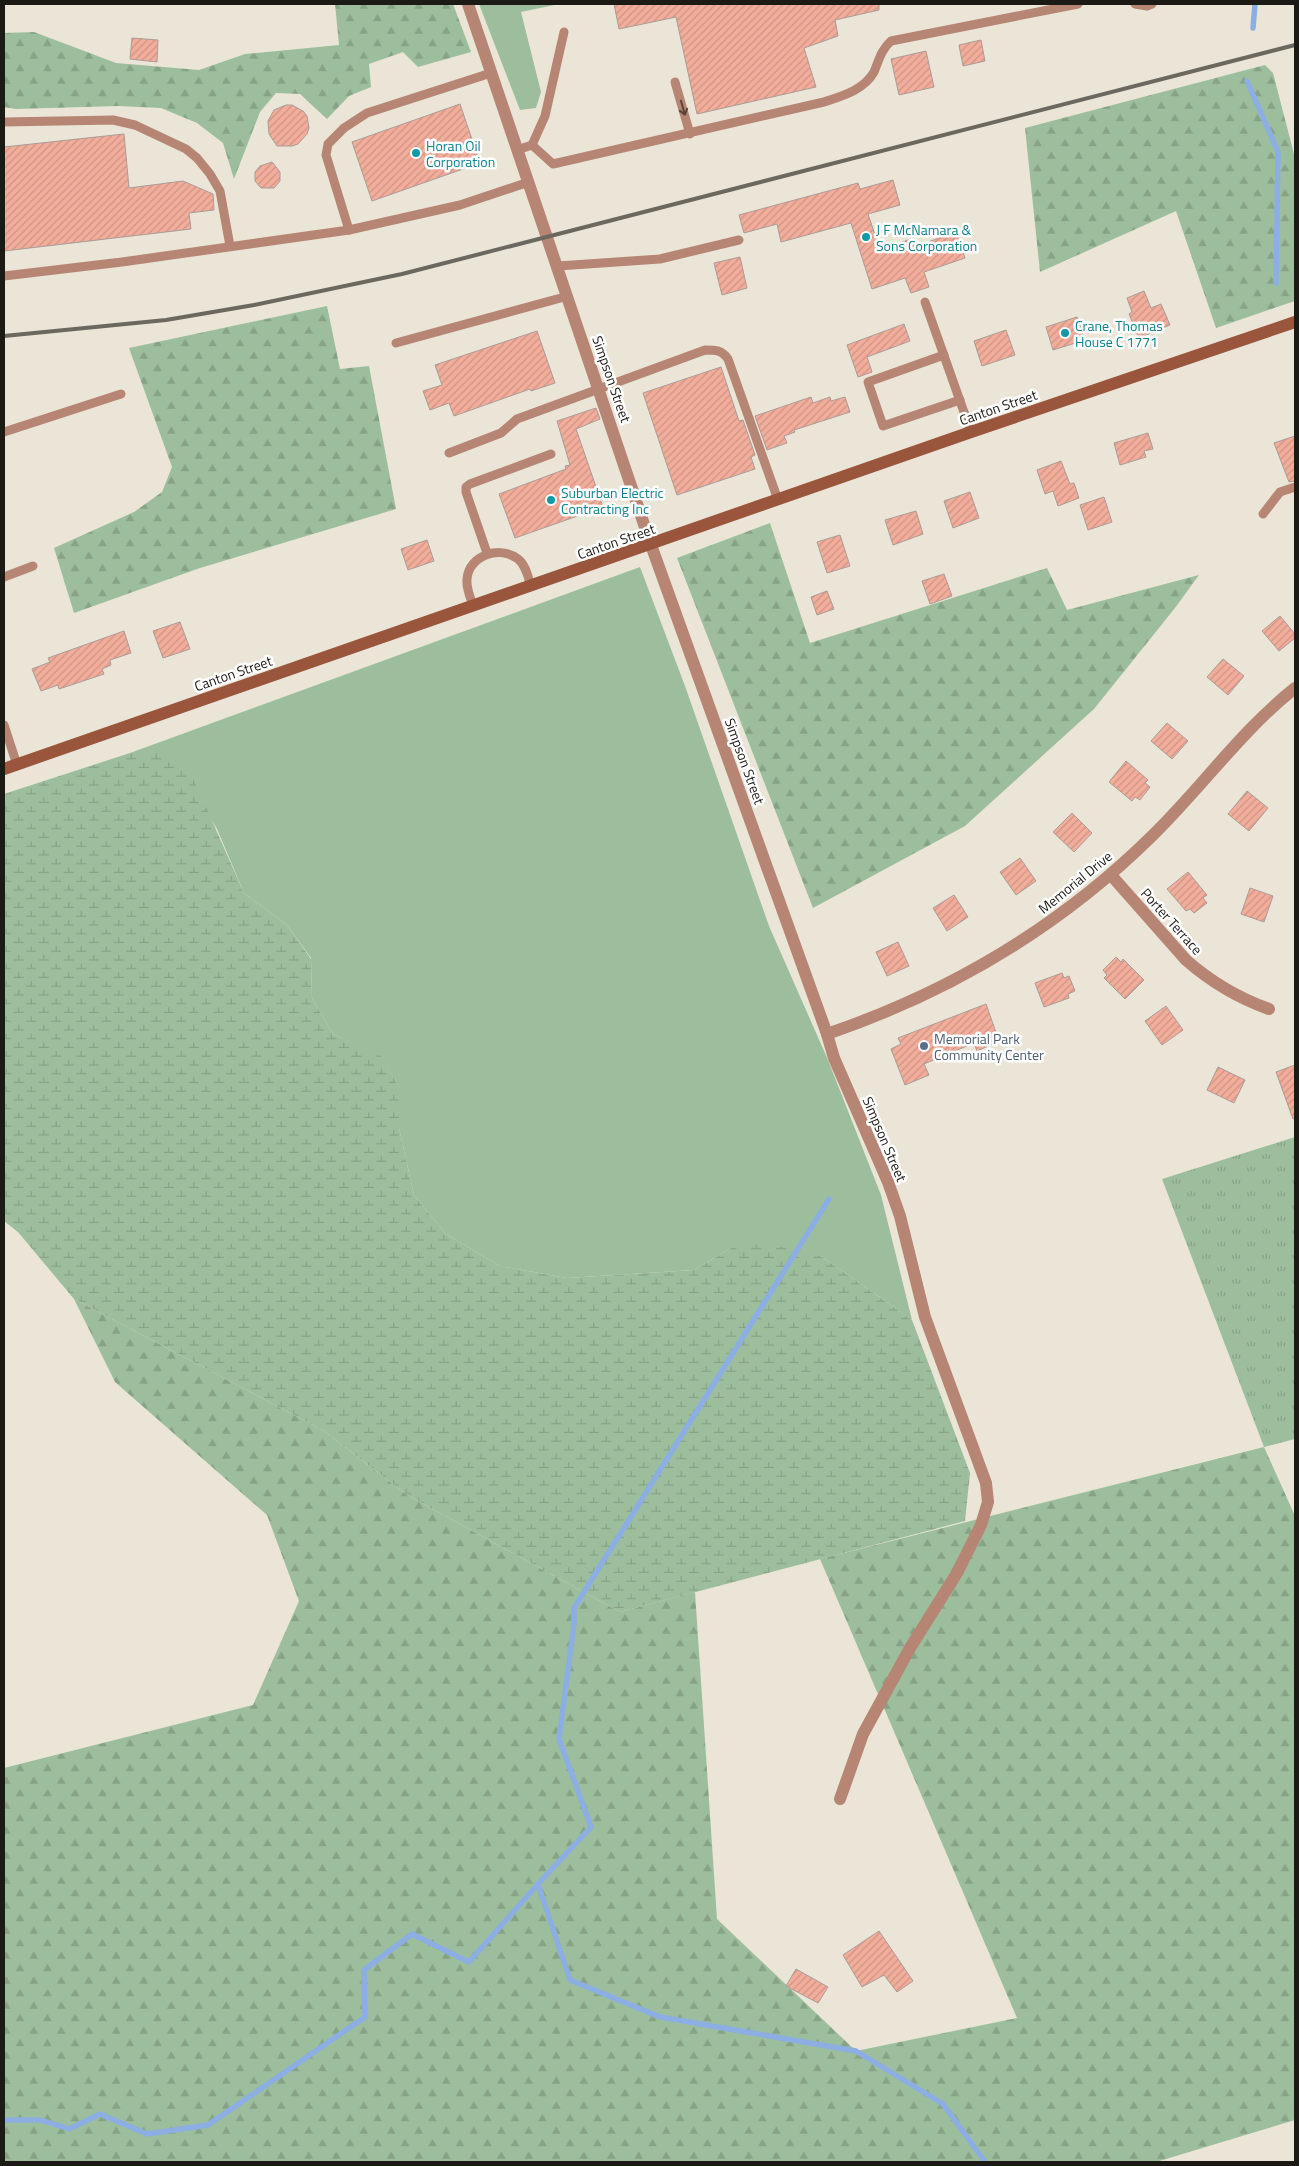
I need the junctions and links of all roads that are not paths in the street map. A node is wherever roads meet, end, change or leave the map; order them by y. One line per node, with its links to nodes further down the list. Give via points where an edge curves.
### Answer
1 (468, 4): 6 (street, Simpson Street)
2 (1078, 4): 9 (lane, via 891,42 882,52 868,80 842,96)
3 (1135, 4): 4 (lane)
4 (1152, 4)
5 (564, 32): 10 (lane, via 545,116)
6 (491, 73): 11 (street, Simpson Street); 13 (lane, via 368,113 344,128 328,144 326,155)
7 (675, 82): 9 (lane, one-way to 9)
8 (4, 122): 15 (lane, via 113,120 135,125 186,150 197,158 220,191)
9 (690, 134): 10 (lane, via 553,164)
10 (532, 145): 11 (lane)
11 (517, 150): 12 (street, Simpson Street)
12 (528, 182): 13 (lane, via 460,205); 16 (street, Simpson Street)
13 (349, 230): 15 (lane)
14 (739, 240): 16 (lane, via 660,259)
15 (230, 246): 17 (lane)
16 (558, 266): 18 (street, Simpson Street)
17 (4, 276)
18 (568, 296): 21 (lane); 23 (street, Simpson Street)
19 (925, 302): 22 (lane)
20 (1295, 322): 27 (main road, Canton Street)
21 (396, 343)
22 (944, 355): 25 (lane); 25 (lane, via 868,382 883,426)
23 (599, 388): 28 (lane, via 518,418 501,433); 31 (lane, via 705,350 724,352); 33 (street, Simpson Street)
24 (121, 394): 26 (lane)
25 (960, 400): 27 (lane)
26 (4, 432)
27 (972, 432): 31 (main road, Canton Street)
28 (449, 453)
29 (551, 454): 34 (lane, via 466,487)
30 (1295, 487): 32 (lane, via 1280,492)
31 (778, 500): 33 (main road, Canton Street)
32 (1263, 514)
33 (651, 545): 37 (main road, Canton Street); 45 (street, Simpson Street)
34 (487, 553): 37 (lane, via 509,554 518,559 525,566); 38 (lane, via 471,567 467,577)
35 (33, 566): 36 (lane)
36 (4, 577)
37 (531, 586): 38 (main road, Canton Street)
38 (473, 605): 41 (main road, Canton Street)
39 (1295, 688): 43 (street, Memorial Drive, via 1257,721 1190,797)
40 (4, 725): 41 (lane)
41 (17, 764): 42 (main road, Canton Street)
42 (4, 769)
43 (1111, 875): 44 (street, Porter Terrace, via 1196,969 1224,988); 45 (street, Memorial Drive, via 1046,925 985,964 932,992)
44 (1269, 1009)
45 (827, 1034): 46 (street, Simpson Street, via 900,1216 925,1317 983,1470 988,1502 981,1526 957,1573 910,1648 863,1734)
46 (840, 1799)

